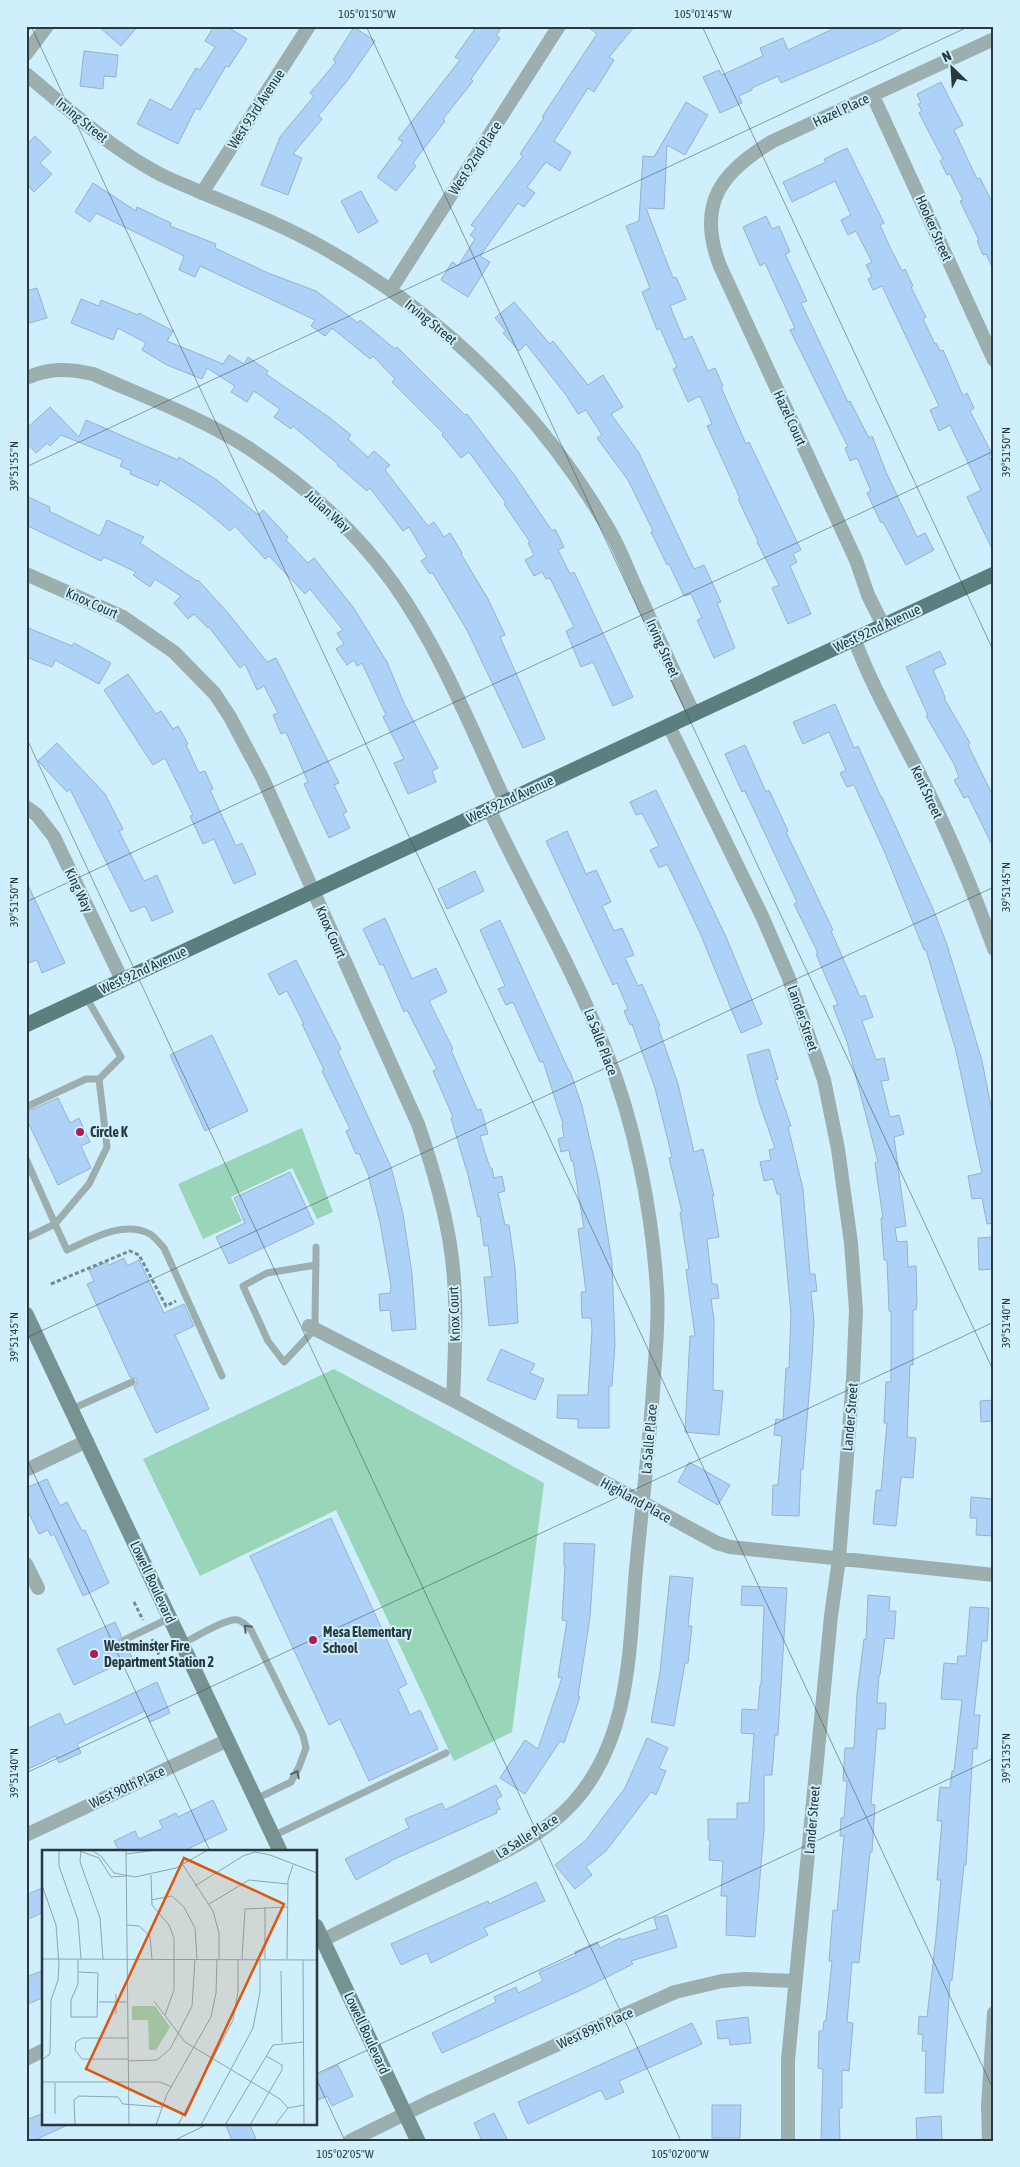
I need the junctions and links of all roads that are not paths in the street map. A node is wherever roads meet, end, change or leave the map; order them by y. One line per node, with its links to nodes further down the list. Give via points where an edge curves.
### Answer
1 (47, 26): 5 (street)
2 (309, 26): 8 (street, West 93rd Avenue)
3 (559, 26): 10 (street, West 92nd Place)
4 (994, 39): 7 (street, Hazel Place)
5 (26, 54)
6 (26, 74): 8 (street, Irving Street, via 107,141 158,174)
7 (873, 96): 9 (street, Hazel Place, via 753,153 730,172 721,185); 11 (street, Hooker Street)
8 (202, 193): 10 (street, Irving Street, via 320,246)
9 (713, 209): 15 (street, Hazel Court, via 711,236 720,266)
10 (391, 289): 17 (street, Irving Street, via 447,333 495,379 551,442 613,537)
11 (994, 360)
12 (26, 378): 19 (street, Julian Way, via 54,369 93,374 194,419 249,448 312,495 365,547 408,606 447,677)
13 (26, 574): 22 (street, Knox Court, via 138,626 174,652 215,694 258,769)
14 (994, 574): 15 (main road, West 92nd Avenue)
15 (883, 625): 16 (main road, West 92nd Avenue)
16 (854, 638): 17 (main road, West 92nd Avenue); 23 (street, Kent Street, via 865,669 959,859)
17 (694, 714): 18 (main road, West 92nd Avenue)
18 (669, 726): 19 (main road, West 92nd Avenue); 43 (street, Lander Street, via 762,916 788,976 824,1080 851,1243 856,1310)
19 (505, 801): 21 (main road, West 92nd Avenue)
20 (26, 807): 24 (street, King Way, via 37,815 54,837)
21 (489, 809): 22 (main road, West 92nd Avenue); 42 (street, La Salle Place, via 607,1052 633,1138 650,1216 657,1293 651,1421)
22 (313, 893): 24 (main road, West 92nd Avenue); 38 (street, Knox Court, via 418,1124 429,1156 451,1250 456,1332)
23 (994, 950)
24 (122, 980): 25 (main road, West 92nd Avenue)
25 (86, 997): 26 (main road, West 92nd Avenue); 27 (lane, via 120,1057)
26 (26, 1025)
27 (99, 1079): 28 (lane, via 86,1079); 30 (lane, via 107,1147 89,1184)
28 (26, 1107)
29 (26, 1159): 30 (lane)
30 (55, 1224): 31 (lane); 36 (lane, via 68,1250 111,1231 134,1229 150,1235 164,1248)
31 (26, 1238)
32 (316, 1247): 33 (lane)
33 (316, 1265): 35 (lane); 35 (lane, via 267,1273 243,1286 268,1341 284,1362)
34 (28, 1321): 39 (street, Lowell Boulevard)
35 (312, 1328): 38 (street, Highland Place)
36 (222, 1376)
37 (132, 1382): 39 (lane)
38 (453, 1400): 42 (street, Highland Place)
39 (72, 1409): 40 (street, Lowell Boulevard)
40 (87, 1441): 41 (street); 47 (street, Lowell Boulevard)
41 (26, 1470)
42 (643, 1503): 43 (street, Highland Place, via 724,1545); 56 (street, La Salle Place, via 620,1711 613,1738 596,1773 562,1814 512,1848)
43 (839, 1559): 45 (street, Highland Place); 57 (street, Lander Street)
44 (26, 1564): 46 (street)
45 (994, 1575)
46 (38, 1588)
47 (170, 1618): 48 (lane); 49 (street, Lowell Boulevard)
48 (124, 1640)
49 (182, 1644): 50 (street, Lowell Boulevard); 52 (lane, one-way to 49, via 291,1782 306,1748 303,1735 251,1630 244,1623 236,1619 228,1621)
50 (228, 1740): 52 (street, Lowell Boulevard); 53 (street, West 90th Place)
51 (446, 1753): 54 (lane)
52 (256, 1799): 54 (street, Lowell Boulevard)
53 (26, 1835)
54 (273, 1836): 55 (street, Lowell Boulevard)
55 (280, 1850)
56 (320, 1933): 61 (street, Lowell Boulevard)
57 (795, 1981): 61 (street, West 89th Place, via 722,1981 675,1992); 64 (street, Lander Street, via 788,2060)
58 (994, 2013): 65 (street)
59 (42, 2051): 60 (street)
60 (26, 2059)
61 (405, 2114): 62 (street, West 89th Place); 63 (street, Lowell Boulevard)
62 (350, 2141)
63 (418, 2141)
64 (788, 2141)
65 (989, 2141)

